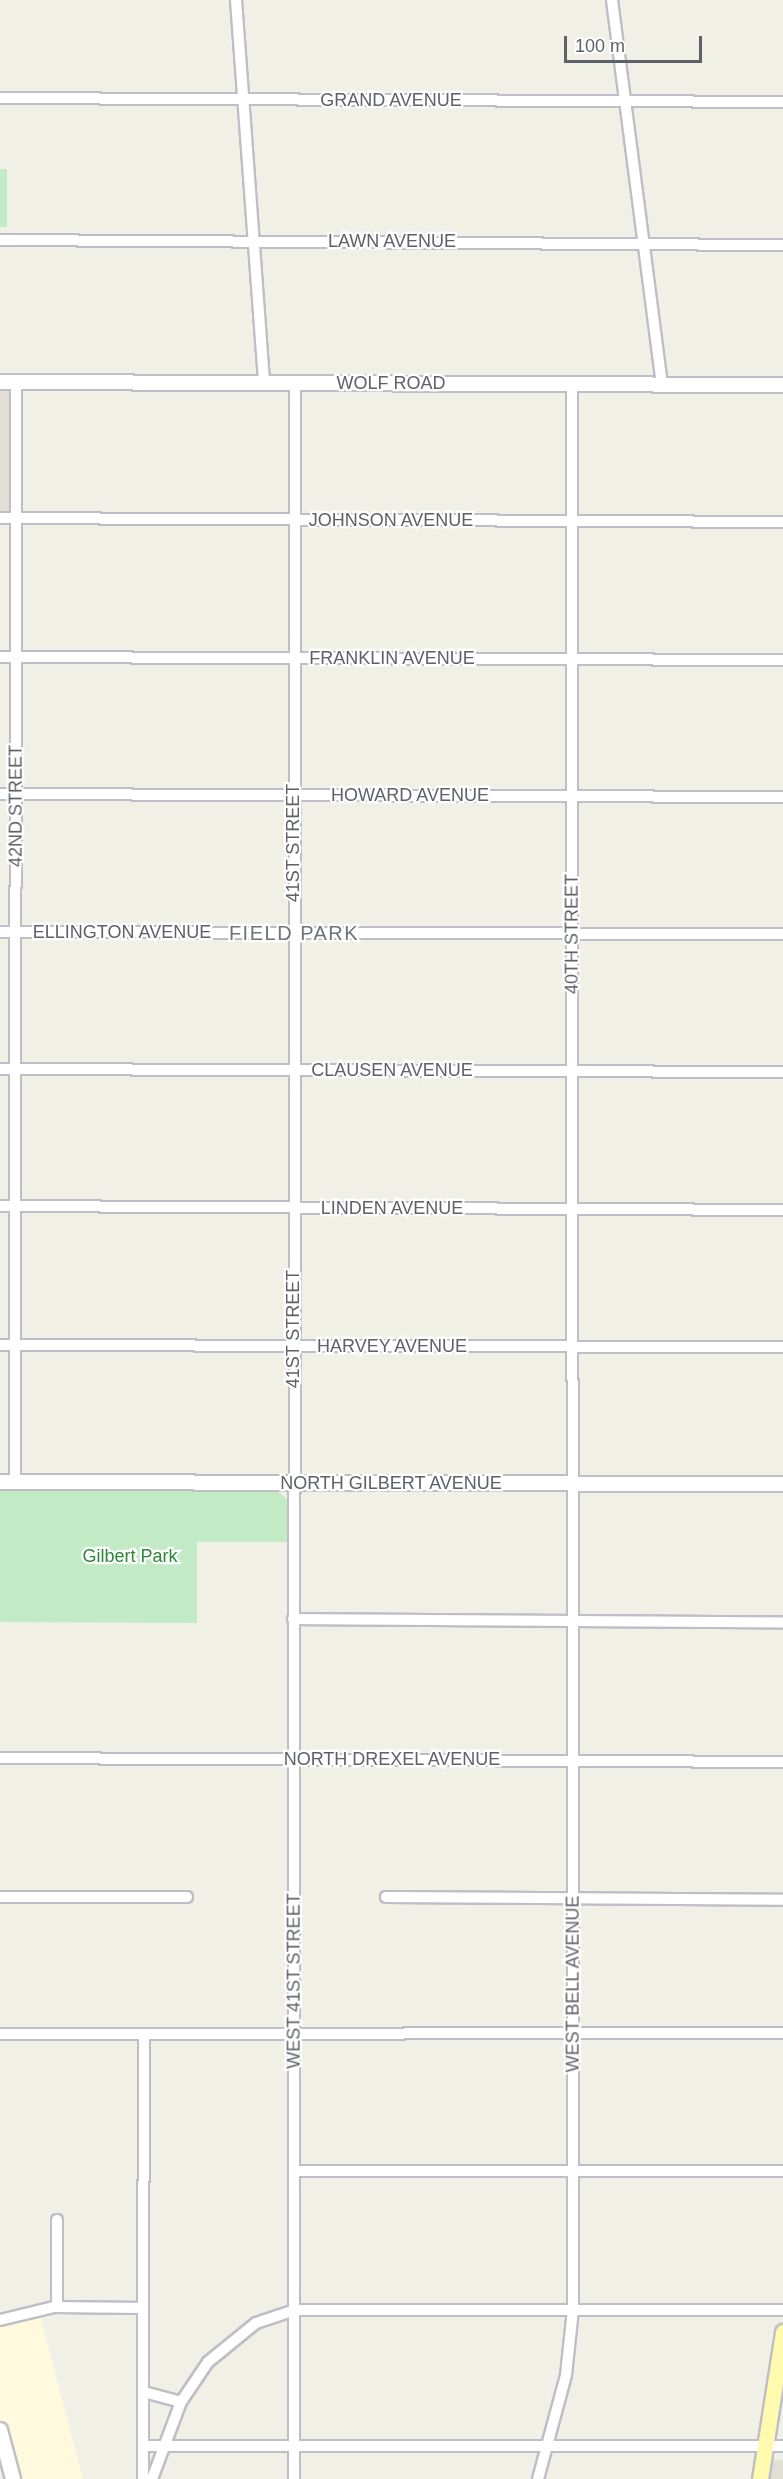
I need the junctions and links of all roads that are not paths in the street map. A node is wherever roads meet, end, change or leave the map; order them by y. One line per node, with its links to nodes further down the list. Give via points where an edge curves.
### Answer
1 (236, 0): 4 (street)
2 (612, 0): 5 (street)
3 (0, 98): 4 (street, GRAND AVENUE)
4 (243, 100): 5 (street, GRAND AVENUE); 8 (street)
5 (626, 101): 6 (street, GRAND AVENUE); 9 (street)
6 (783, 102)
7 (0, 240): 8 (street, LAWN AVENUE)
8 (255, 240): 9 (street, LAWN AVENUE); 13 (street)
9 (644, 243): 10 (street, LAWN AVENUE); 16 (street)
10 (783, 245)
11 (0, 382): 12 (street, WOLF ROAD)
12 (16, 382): 13 (street, WOLF ROAD); 19 (street, 42ND STREET)
13 (264, 382): 14 (street, WOLF ROAD)
14 (295, 382): 15 (street, WOLF ROAD); 20 (street, 41ST STREET)
15 (572, 384): 16 (street, WOLF ROAD); 21 (street, 40TH STREET)
16 (662, 384): 17 (street, WOLF ROAD)
17 (783, 385)
18 (0, 518): 19 (street, JOHNSON AVENUE)
19 (15, 518): 20 (street, JOHNSON AVENUE); 24 (street, 42ND STREET)
20 (295, 520): 21 (street, JOHNSON AVENUE); 25 (street, 41ST STREET)
21 (572, 521): 22 (street, JOHNSON AVENUE); 26 (street, 40TH STREET)
22 (783, 522)
23 (0, 657): 24 (street, FRANKLIN AVENUE)
24 (16, 657): 25 (street, FRANKLIN AVENUE); 29 (street, 42ND STREET)
25 (293, 658): 26 (street, FRANKLIN AVENUE); 30 (street, 41ST STREET)
26 (573, 660): 27 (street, FRANKLIN AVENUE); 31 (street, 40TH STREET)
27 (783, 660)
28 (0, 794): 29 (street, HOWARD AVENUE)
29 (15, 794): 30 (street, HOWARD AVENUE); 34 (street, 42ND STREET)
30 (293, 795): 31 (street, HOWARD AVENUE); 35 (street, 41ST STREET)
31 (573, 795): 32 (street, HOWARD AVENUE); 36 (street, 40TH STREET)
32 (783, 797)
33 (0, 932): 34 (street, ELLINGTON AVENUE)
34 (16, 932): 35 (street, ELLINGTON AVENUE); 39 (street, 42ND STREET)
35 (293, 933): 36 (street, ELLINGTON AVENUE); 40 (street, 41ST STREET)
36 (572, 934): 37 (street, ELLINGTON AVENUE); 41 (street, 40TH STREET)
37 (783, 934)
38 (0, 1069): 39 (street, CLAUSEN AVENUE)
39 (15, 1069): 40 (street, CLAUSEN AVENUE); 44 (street, 42ND STREET)
40 (294, 1070): 41 (street, CLAUSEN AVENUE); 45 (street, 41ST STREET)
41 (572, 1070): 42 (street, CLAUSEN AVENUE); 46 (street, 40TH STREET)
42 (783, 1072)
43 (0, 1206): 44 (street, LINDEN AVENUE)
44 (16, 1206): 45 (street, LINDEN AVENUE); 49 (street, 42ND STREET)
45 (294, 1208): 46 (street, LINDEN AVENUE); 50 (street, 41ST STREET)
46 (572, 1209): 47 (street, LINDEN AVENUE); 51 (street, 40TH STREET)
47 (783, 1210)
48 (0, 1345): 49 (street, HARVEY AVENUE)
49 (15, 1345): 50 (street, HARVEY AVENUE); 54 (street, 42ND STREET)
50 (293, 1345): 51 (street, HARVEY AVENUE); 55 (street, 41ST STREET)
51 (572, 1347): 52 (street, HARVEY AVENUE); 56 (street, 40TH STREET)
52 (783, 1347)
53 (0, 1482): 54 (street, NORTH GILBERT AVENUE)
54 (15, 1482): 55 (street, NORTH GILBERT AVENUE)
55 (294, 1483): 56 (street, NORTH GILBERT AVENUE); 58 (street, WEST 41ST STREET)
56 (571, 1484): 57 (street, NORTH GILBERT AVENUE); 59 (street, WEST BELL AVENUE)
57 (783, 1484)
58 (293, 1620): 59 (street); 62 (street, WEST 41ST STREET)
59 (573, 1621): 60 (street); 63 (street, WEST BELL AVENUE)
60 (783, 1622)
61 (0, 1758): 62 (street, NORTH DREXEL AVENUE)
62 (294, 1759): 63 (street, NORTH DREXEL AVENUE); 73 (street, WEST 41ST STREET)
63 (573, 1759): 64 (street, NORTH DREXEL AVENUE); 68 (street, WEST BELL AVENUE)
64 (783, 1762)
65 (0, 1897): 66 (street)
66 (187, 1897)
67 (386, 1897): 68 (street)
68 (573, 1897): 69 (street); 74 (street, WEST BELL AVENUE)
69 (783, 1900)
70 (783, 2033): 74 (street)
71 (0, 2034): 72 (street)
72 (144, 2034): 73 (street); 80 (street)
73 (294, 2034): 74 (street); 76 (street, WEST 41ST STREET)
74 (573, 2035): 77 (street, WEST BELL AVENUE)
75 (783, 2171): 77 (street)
76 (294, 2172): 77 (street); 81 (street, WEST 41ST STREET)
77 (574, 2172): 82 (street, WEST BELL AVENUE)
78 (57, 2220): 79 (street)
79 (57, 2307): 80 (street); 84 (street)
80 (143, 2308): 86 (street)
81 (295, 2310): 82 (street); 87 (street, via 256,2323 224,2346 199,2373); 92 (street, WEST 41ST STREET)
82 (573, 2310): 83 (street); 94 (street, WEST BELL AVENUE, via 566,2375)
83 (783, 2310)
84 (0, 2320)
85 (783, 2332): 93 (main road)
86 (144, 2392): 87 (street); 89 (street)
87 (182, 2402): 90 (street)
88 (0, 2430): 95 (street)
89 (143, 2446): 90 (street); 96 (street)
90 (162, 2446): 92 (street); 97 (street)
91 (783, 2446): 93 (street)
92 (294, 2448): 94 (street); 98 (street, WEST 41ST STREET)
93 (765, 2448): 94 (street); 100 (main road)
94 (549, 2449): 99 (street, WEST BELL AVENUE)
95 (13, 2479)
96 (143, 2479)
97 (152, 2479)
98 (294, 2479)
99 (538, 2479)
100 (759, 2479)

